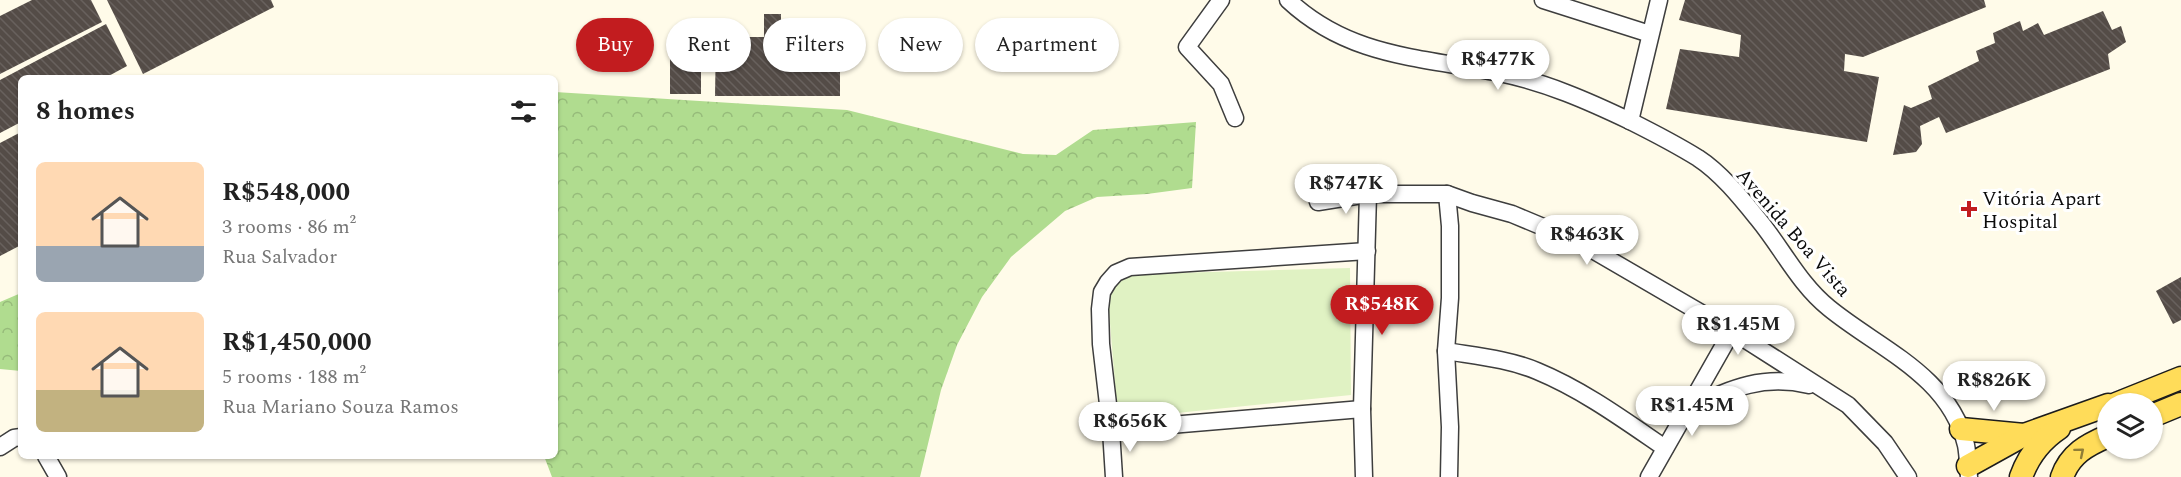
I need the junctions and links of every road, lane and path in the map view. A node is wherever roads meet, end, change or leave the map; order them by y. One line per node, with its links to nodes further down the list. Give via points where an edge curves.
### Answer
1 (1221, 0): 7 (street, via 1187,47 1221,84)
2 (1288, 0): 8 (street, Avenida Boa Vista, via 1335,33 1371,49 1551,86)
3 (1543, 0): 5 (street)
4 (1659, 0): 6 (street)
5 (1571, 4): 6 (street)
6 (1650, 34): 8 (street)
7 (1235, 118)
8 (1630, 122): 24 (street, Avenida Boa Vista, via 1699,159 1722,179 1759,219 1820,299 1923,375 1936,388)
9 (1368, 194): 10 (street); 11 (street); 12 (street)
10 (1447, 194): 13 (street, via 1512,214 1579,242); 14 (street, via 1450,298)
11 (1318, 202)
12 (1367, 251): 20 (street); 25 (street, via 1130,267 1116,273 1102,292 1099,327)
13 (1732, 331): 16 (street); 19 (street)
14 (1446, 351): 28 (street, via 1536,370 1611,411); 34 (street)
15 (2181, 378): 17 (main road)
16 (1823, 389): 19 (street, via 1790,381 1765,381 1735,387); 36 (street, via 1848,405 1875,431)
17 (2143, 393)
18 (2181, 404): 23 (main road)
19 (1689, 408): 28 (street)
20 (1362, 409): 25 (street); 33 (street)
21 (2097, 410): 26 (main road)
22 (2097, 411): 37 (main road, via 2046,438)
23 (2163, 411)
24 (1960, 429): 26 (main road); 30 (street, Avenida Boa Vista)
25 (1111, 430): 32 (street)
26 (2024, 435): 30 (main road)
27 (2097, 441): 38 (main road, one-way to 27, via 2077,453)
28 (1665, 448): 35 (street)
29 (48, 459): 31 (street)
30 (1969, 471)
31 (57, 477)
32 (1114, 477)
33 (1364, 477)
34 (1449, 477)
35 (1649, 477)
36 (1908, 477)
37 (2021, 477)
38 (2062, 477)

